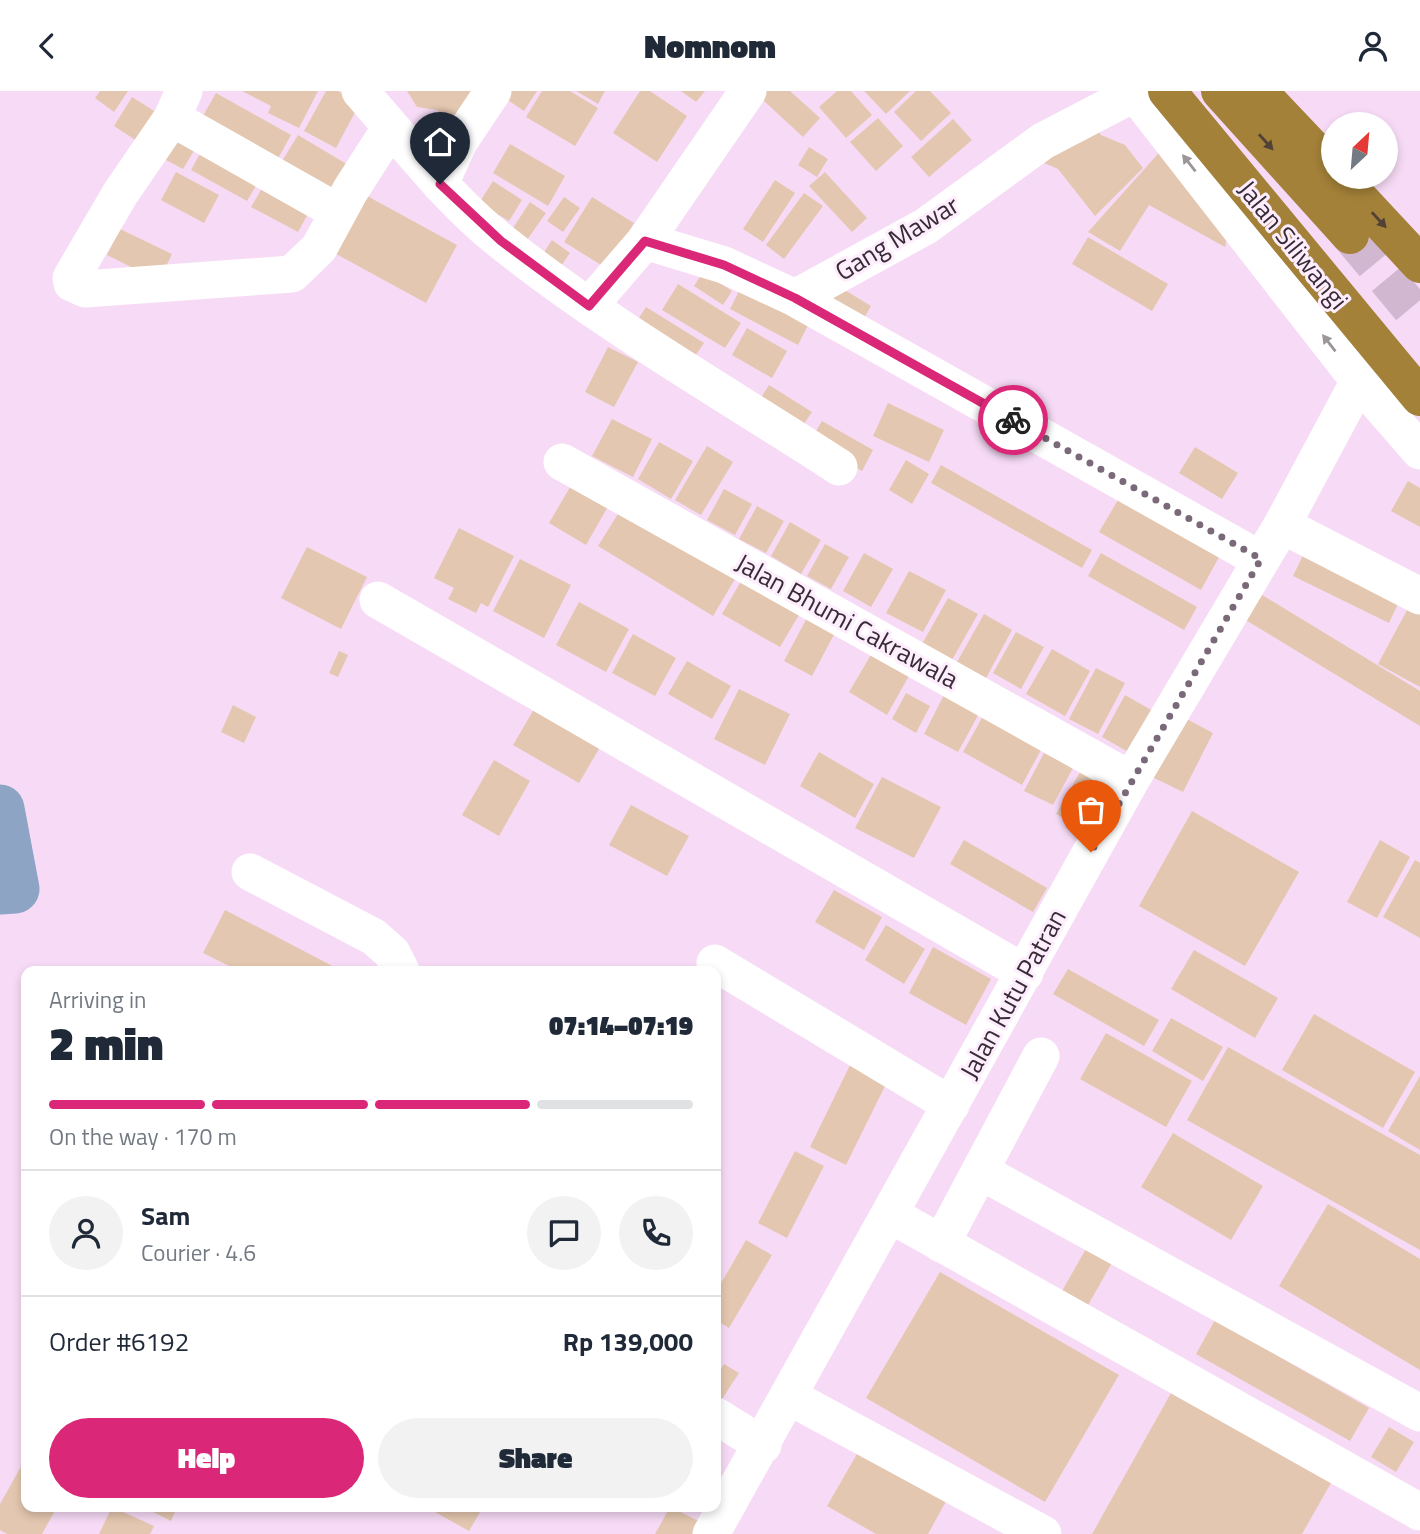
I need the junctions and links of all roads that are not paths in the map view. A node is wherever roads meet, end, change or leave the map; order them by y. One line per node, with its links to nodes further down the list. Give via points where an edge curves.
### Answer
1 (360, 91): 8 (street)
2 (493, 91): 10 (street, via 459,142)
3 (748, 91): 14 (street)
4 (1220, 91): 13 (highway, Jalan Siliwangi, one-way to 13)
5 (1258, 91): 9 (highway)
6 (1145, 92): 16 (street, Gang Mawar, via 1043,141 926,226); 18 (street, one-way to 6); 19 (highway, Jalan Siliwangi)
7 (178, 104): 12 (street); 12 (street, via 120,194 72,283 85,289 292,274 319,249)
8 (391, 127): 10 (street); 12 (street)
9 (1321, 157)
10 (440, 184): 17 (street, via 501,241)
11 (1350, 189): 15 (highway, one-way to 15)
12 (338, 212)
13 (1350, 235)
14 (645, 241): 16 (street, via 724,265); 17 (street)
15 (1420, 264)
16 (795, 298): 24 (street)
17 (589, 306): 22 (street)
18 (1359, 381): 20 (street); 23 (street, Jalan Kutu Patran)
19 (1420, 397)
20 (1420, 451)
21 (562, 462): 27 (street, Jalan Bhumi Cakrawala)
22 (839, 467)
23 (1282, 525): 24 (street, Jalan Kutu Patran); 25 (street)
24 (1261, 559): 27 (street, Jalan Kutu Patran)
25 (1420, 596)
26 (378, 600): 33 (street)
27 (1131, 780): 33 (street, Jalan Kutu Patran)
28 (250, 872): 30 (street, via 374,937 393,953)
29 (715, 963): 31 (street)
30 (399, 966)
31 (720, 966)
32 (721, 967): 35 (street)
33 (1025, 973): 35 (street, Jalan Kutu Patran)
34 (1041, 1056): 36 (street)
35 (951, 1105): 37 (street, Jalan Kutu Patran)
36 (980, 1171): 38 (street); 40 (street)
37 (891, 1215): 38 (street); 39 (street, Jalan Kutu Patran)
38 (941, 1244): 43 (street)
39 (790, 1397): 42 (street, Jalan Kutu Patran); 45 (street)
40 (1420, 1413)
41 (721, 1419): 42 (street)
42 (763, 1445): 44 (street, Jalan Kutu Patran)
43 (1420, 1512): 46 (street)
44 (711, 1534)
45 (1043, 1534)
46 (1408, 1534)

